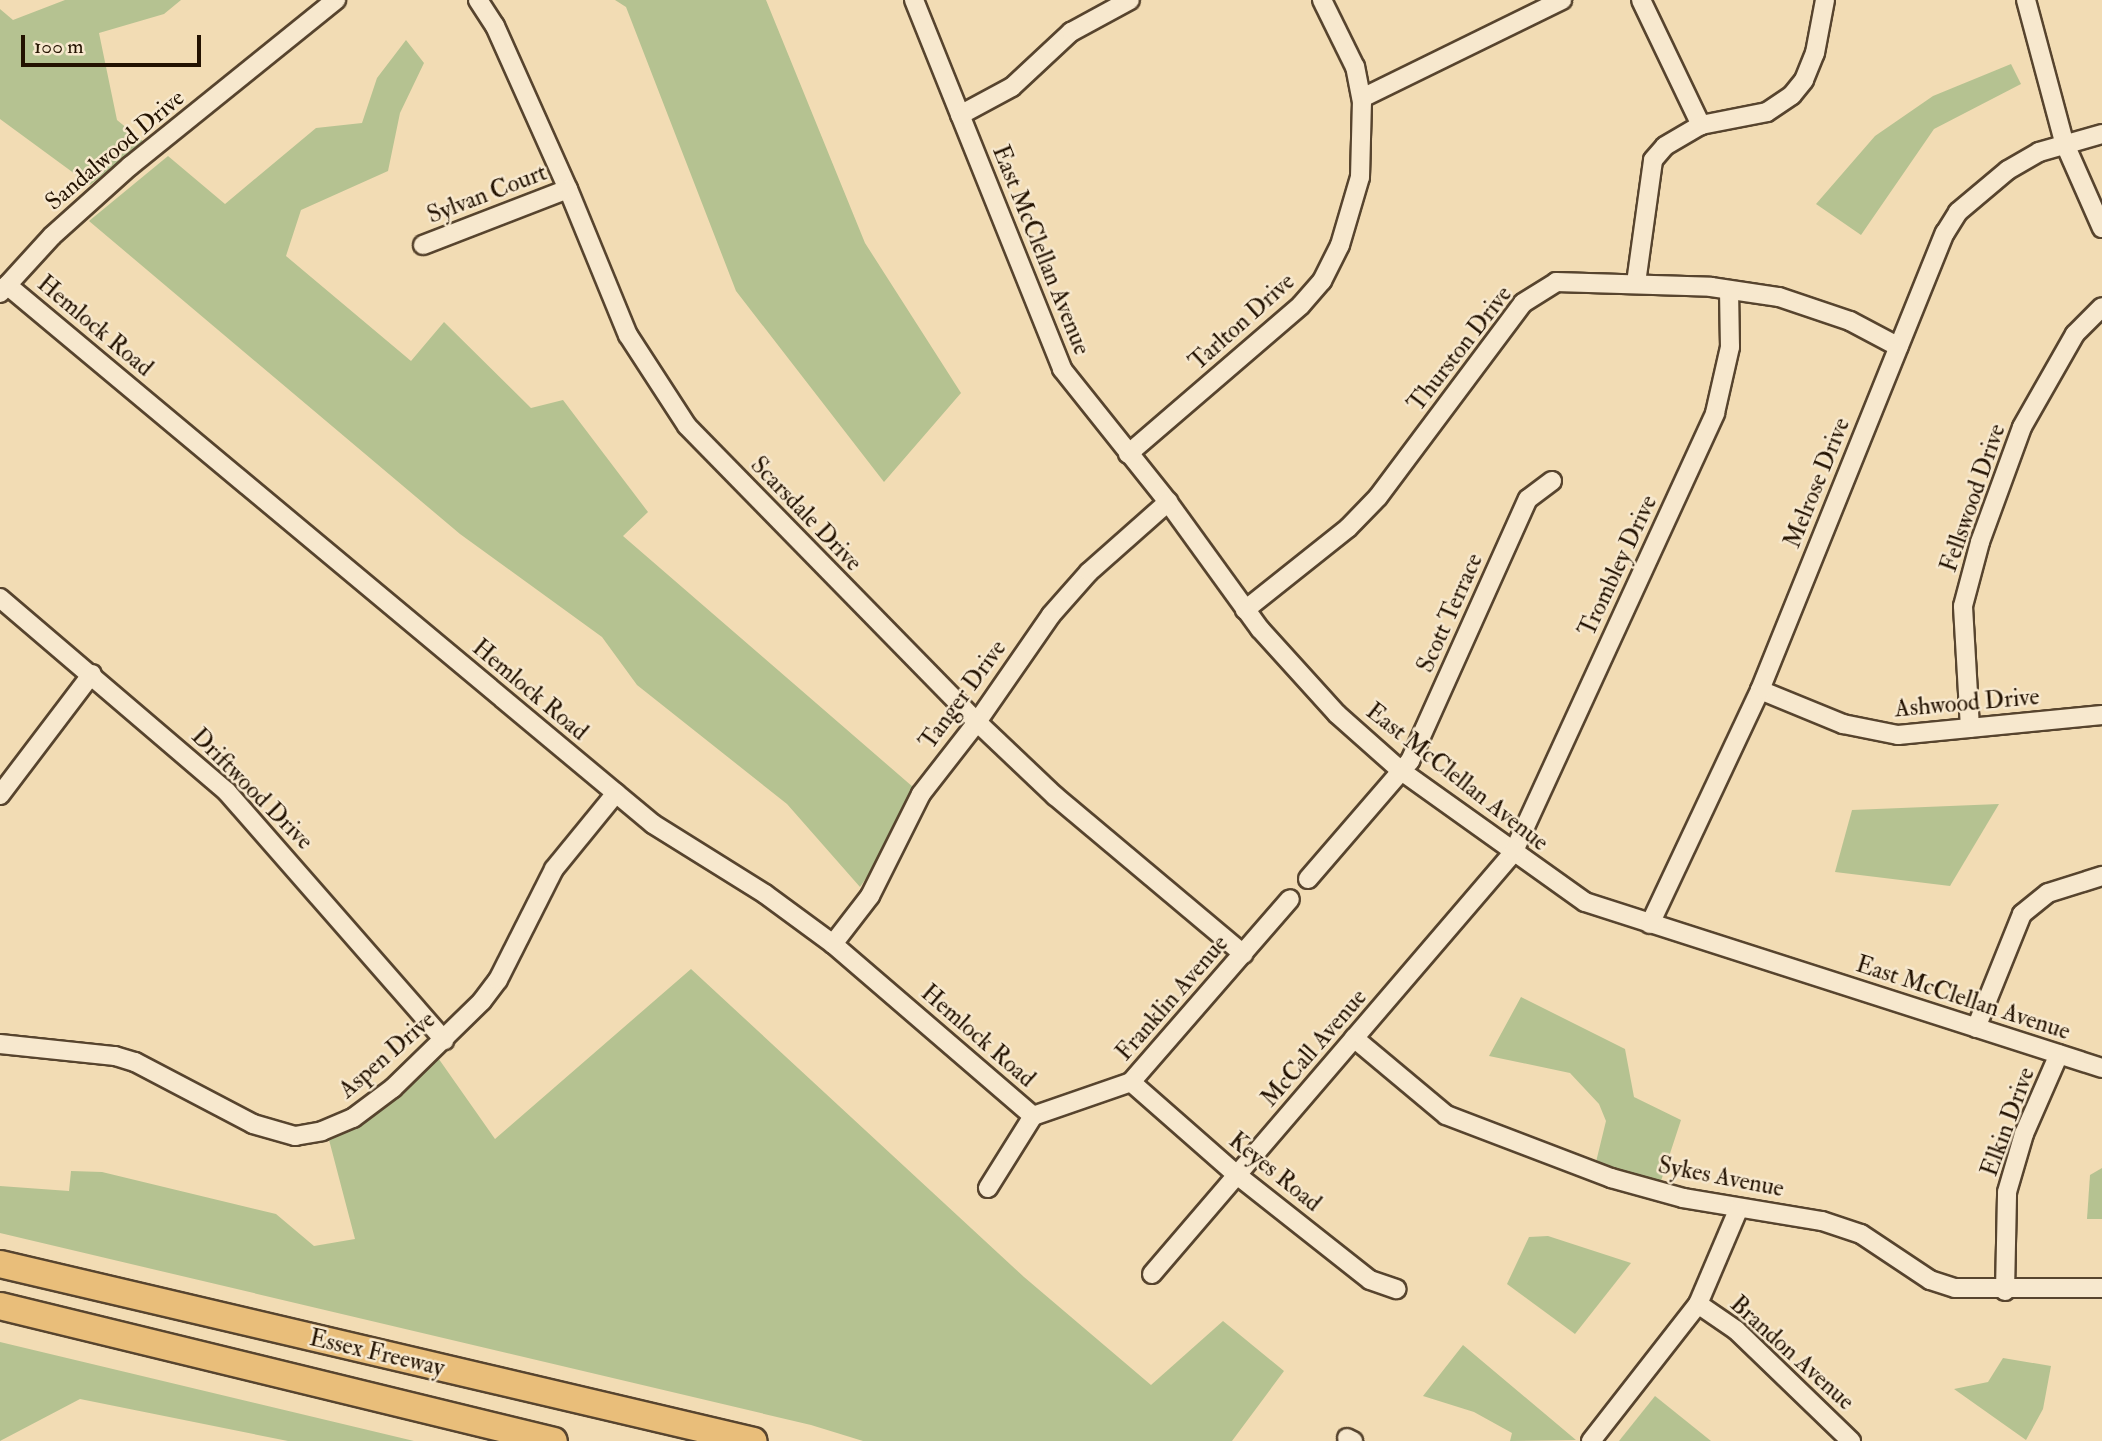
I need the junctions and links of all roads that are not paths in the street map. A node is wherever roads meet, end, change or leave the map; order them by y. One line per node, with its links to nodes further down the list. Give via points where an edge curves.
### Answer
1 (336, 0): 19 (street, Sandalwood Drive, via 130,166 62,226)
2 (478, 0): 15 (street, Scarsdale Drive, via 495,26)
3 (914, 0): 11 (street, East McClellan Avenue)
4 (1130, 0): 11 (street, via 1071,33 1012,87)
5 (1322, 0): 10 (street, Tarlton Drive, via 1355,67)
6 (1562, 0): 10 (street)
7 (1641, 0): 12 (street)
8 (1825, 0): 12 (street, via 1815,53 1792,95 1768,112)
9 (2026, 0): 14 (street)
10 (1362, 99): 23 (street, Tarlton Drive, via 1363,149 1352,213 1322,281 1267,337)
11 (960, 115): 23 (street, East McClellan Avenue, via 1062,369)
12 (1701, 125): 18 (street, via 1665,146 1653,160)
13 (2102, 134): 14 (street, Melrose Drive)
14 (2064, 142): 16 (street); 22 (street, Melrose Drive, via 2008,170 1958,212)
15 (568, 189): 17 (street, Sylvan Court); 31 (street, Scarsdale Drive, via 628,335 687,426)
16 (2102, 228)
17 (423, 245)
18 (1636, 283): 20 (street, Thurston Drive); 27 (street, Thurston Drive, via 1556,282 1523,303 1378,497 1348,528)
19 (4, 289): 34 (street, Hemlock Road)
20 (1730, 290): 22 (street, Thurston Drive, via 1817,307); 36 (street, Trombley Drive, via 1730,347 1715,413)
21 (2102, 307): 32 (street, Fellswood Drive, via 2075,334 2022,427 1980,542 1962,626)
22 (1899, 346): 29 (street, Melrose Drive)
23 (1128, 454): 25 (street, East McClellan Avenue)
24 (1552, 481): 33 (street, Scott Terrace, via 1528,499 1410,761)
25 (1168, 502): 27 (street, East McClellan Avenue); 31 (street, Tanger Drive, via 1089,572 1051,615)
26 (0, 598): 28 (street, Driftwood Drive)
27 (1245, 610): 33 (street, East McClellan Avenue, via 1297,675)
28 (92, 674): 35 (street); 45 (street, Driftwood Drive, via 227,792)
29 (1760, 690): 32 (street, Ashwood Drive, via 1875,732 1898,735); 40 (street, Melrose Drive)
30 (2102, 715): 32 (street, Ashwood Drive)
31 (977, 722): 41 (street, Tanger Drive, via 921,794 870,896); 42 (street, Scarsdale Drive, via 1055,796)
32 (1970, 728)
33 (1400, 770): 36 (street, East McClellan Avenue); 38 (street)
34 (616, 793): 41 (street, Hemlock Road, via 653,824 765,894); 45 (street, Aspen Drive, via 554,869 498,980)
35 (0, 795)
36 (1513, 853): 40 (street, East McClellan Avenue, via 1585,902); 44 (street, McCall Avenue)
37 (2102, 876): 43 (street, via 2048,893 2022,914)
38 (1308, 879)
39 (1290, 899): 42 (street, Franklin Avenue)
40 (1650, 924): 43 (street, East McClellan Avenue)
41 (833, 944): 50 (street, Hemlock Road)
42 (1243, 954): 49 (street, Franklin Avenue)
43 (1976, 1028): 47 (street, East McClellan Avenue)
44 (1354, 1038): 51 (street, McCall Avenue); 53 (street, Sykes Avenue, via 1446,1115 1471,1128 1611,1178)
45 (444, 1040): 46 (street, Aspen Drive, via 353,1118 295,1136 253,1124 135,1062 77,1049)
46 (0, 1044)
47 (2059, 1055): 48 (street, East McClellan Avenue); 58 (street, Elkin Drive, via 2024,1134 2007,1192)
48 (2102, 1068)
49 (1131, 1082): 50 (street, Franklin Avenue); 51 (street, Keyes Road)
50 (1033, 1116): 52 (street)
51 (1237, 1175): 55 (street, McCall Avenue); 57 (street, Keyes Road, via 1370,1280)
52 (988, 1188)
53 (1739, 1208): 58 (street, Sykes Avenue, via 1822,1221 1861,1234 1930,1280 1955,1288); 59 (street)
54 (0, 1264): 62 (highway, Essex Freeway)
55 (1152, 1274)
56 (2102, 1288): 58 (street, Sykes Avenue)
57 (1396, 1289)
58 (2005, 1291)
59 (1698, 1304): 63 (street); 64 (street, Brandon Avenue, via 1737,1330)
60 (0, 1306): 61 (highway, Essex Freeway)
61 (554, 1441)
62 (754, 1441)
63 (1591, 1441)
64 (1852, 1441)

